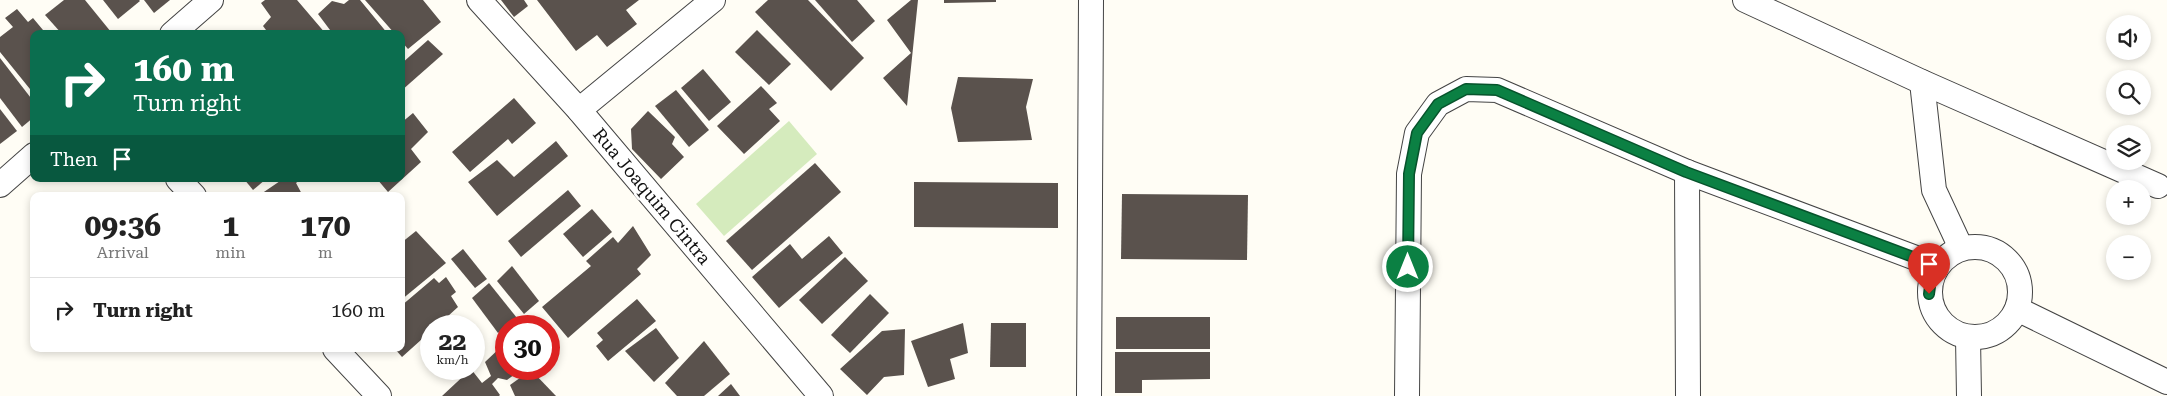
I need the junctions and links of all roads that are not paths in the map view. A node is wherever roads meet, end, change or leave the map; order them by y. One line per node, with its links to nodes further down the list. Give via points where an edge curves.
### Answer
1 (211, 0): 6 (street)
2 (479, 0): 8 (street, Rua Joaquim Cintra)
3 (713, 0): 8 (street)
4 (1091, 0): 24 (street)
5 (1745, 0): 7 (street)
6 (177, 30)
7 (1922, 82): 13 (street); 15 (street, via 1934,190)
8 (579, 110): 23 (street, Rua Joaquim Cintra)
9 (30, 159): 12 (street)
10 (1686, 172): 16 (street); 21 (street); 25 (street, via 1497,90 1466,89 1438,104 1417,133 1409,174)
11 (181, 182): 14 (street)
12 (0, 185)
13 (2158, 186)
14 (190, 192)
15 (1961, 248): 16 (street); 17 (street, via 1975,246 2003,256 2019,280)
16 (1937, 266): 18 (street, via 1929,294 1932,309 1953,333)
17 (2017, 309): 18 (street, via 2010,322 1999,331 1984,337); 20 (street)
18 (1968, 338): 26 (street)
19 (338, 352): 22 (street)
20 (2167, 382)
21 (1688, 395)
22 (379, 396)
23 (821, 396)
24 (1089, 396)
25 (1407, 396)
26 (1969, 396)

